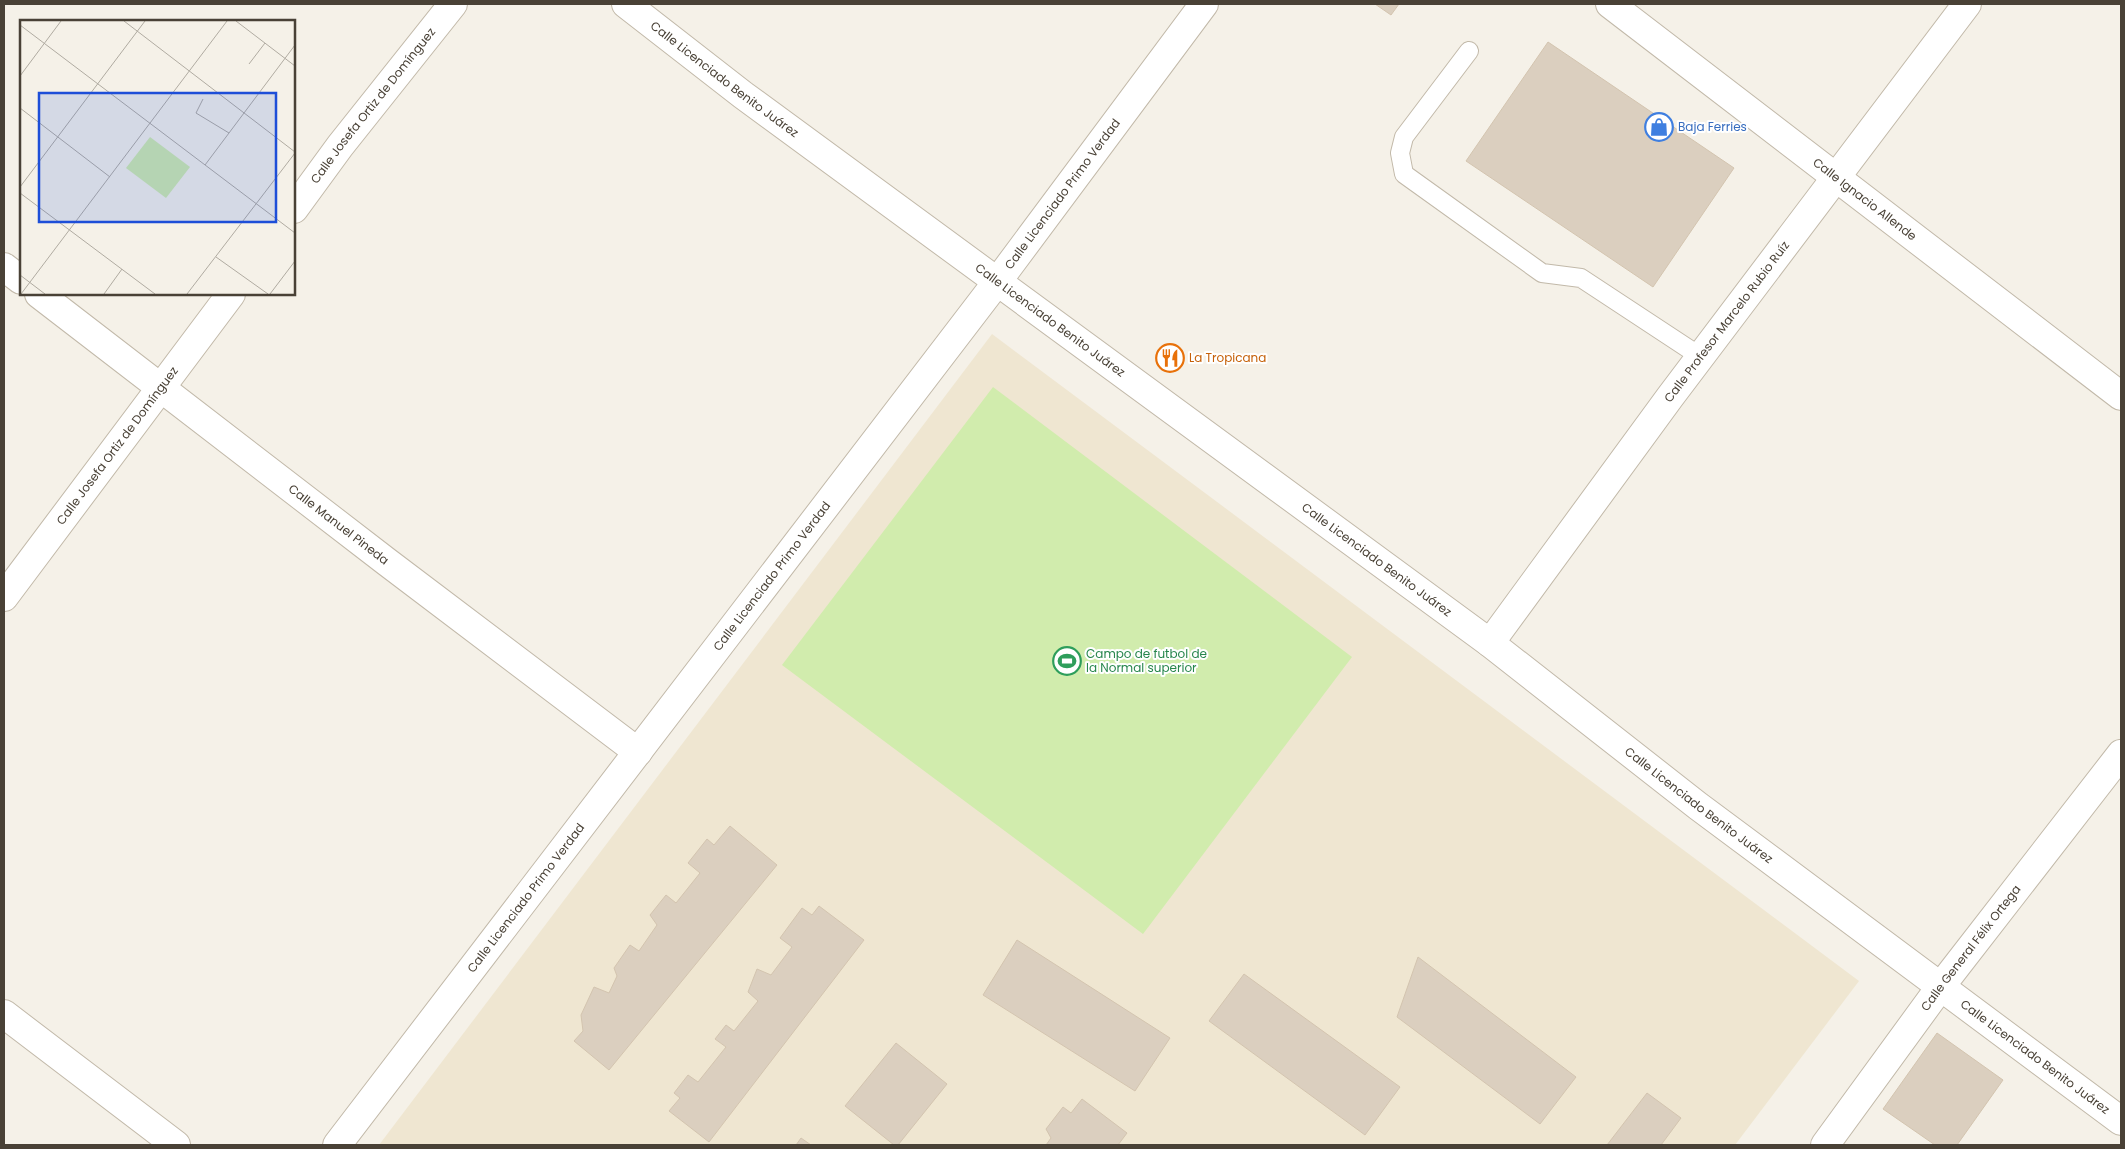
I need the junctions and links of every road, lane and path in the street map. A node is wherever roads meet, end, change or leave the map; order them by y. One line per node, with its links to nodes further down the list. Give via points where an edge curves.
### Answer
1 (453, 4): 8 (street, Calle Josefa Ortiz de Domínguez)
2 (626, 4): 11 (street, Calle Licenciado Benito Juárez, via 743,95)
3 (1204, 4): 11 (street, Calle Licenciado Primo Verdad)
4 (1610, 4): 7 (street, Calle Ignacio Allende)
5 (1967, 4): 7 (street, Calle Profesor Marcelo Rubio Ruíz)
6 (1469, 52): 14 (lane, via 1404,137 1400,153 1404,174 1542,273 1581,278)
7 (1838, 178): 14 (street, Calle Profesor Marcelo Rubio Ruíz); 16 (street, Calle Ignacio Allende)
8 (295, 208)
9 (4, 267): 10 (street)
10 (20, 279)
11 (997, 282): 18 (street, Calle Licenciado Benito Juárez); 19 (street, Calle Licenciado Primo Verdad)
12 (40, 295): 15 (street, Calle Manuel Pineda)
13 (230, 295): 15 (street, Calle Josefa Ortiz de Domínguez)
14 (1701, 357): 18 (street, Calle Profesor Marcelo Rubio Ruíz)
15 (162, 387): 17 (street, Calle Josefa Ortiz de Domínguez); 19 (street, Calle Manuel Pineda)
16 (2121, 396)
17 (4, 597)
18 (1490, 643): 21 (street, Calle Licenciado Benito Juárez, via 1698,806)
19 (638, 752): 25 (street, Calle Licenciado Primo Verdad)
20 (2121, 754): 21 (street, Calle General Félix Ortega)
21 (1941, 986): 23 (street, Calle Licenciado Benito Juárez); 26 (street, Calle General Félix Ortega)
22 (4, 1014): 24 (street)
23 (2121, 1121)
24 (176, 1145)
25 (337, 1145)
26 (1825, 1145)

